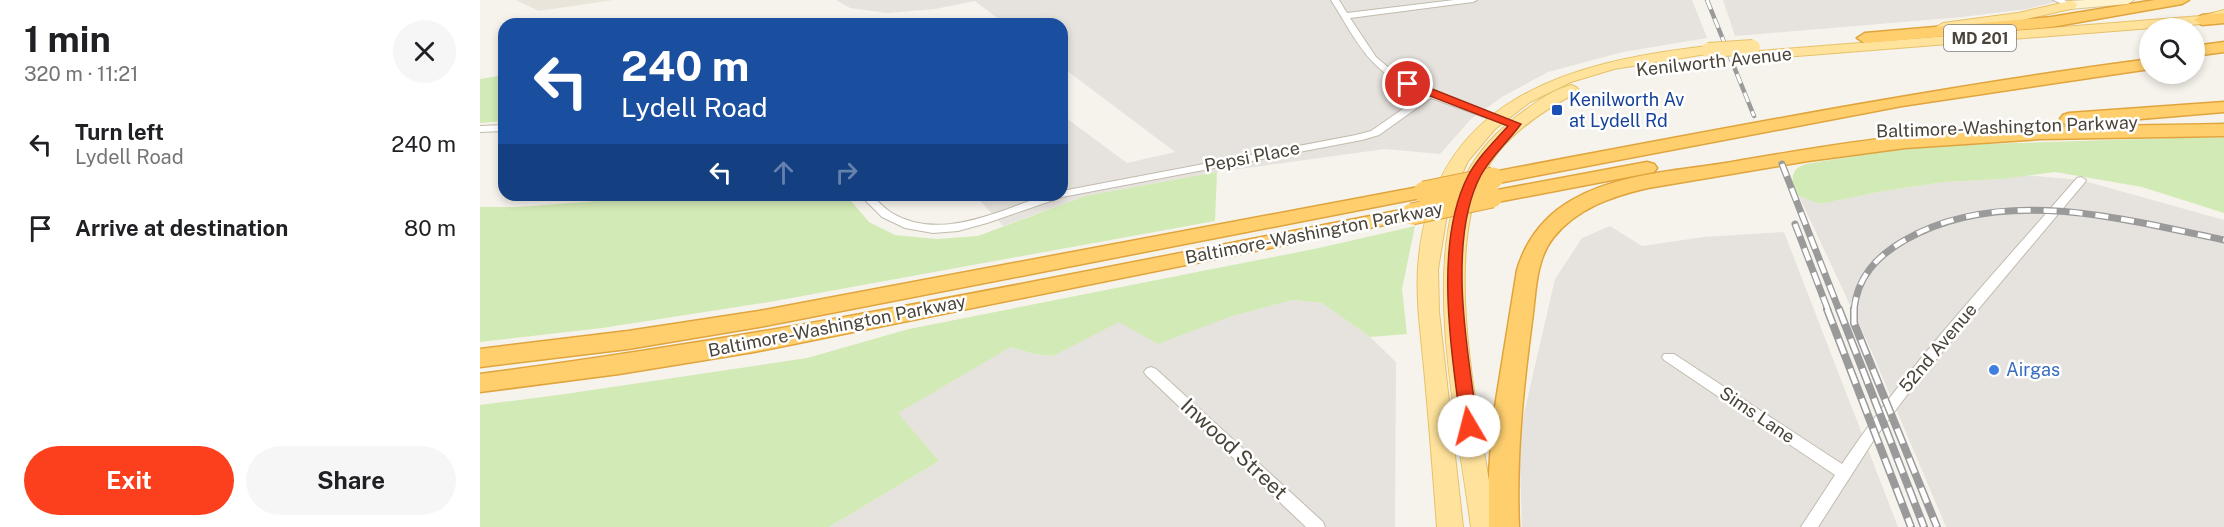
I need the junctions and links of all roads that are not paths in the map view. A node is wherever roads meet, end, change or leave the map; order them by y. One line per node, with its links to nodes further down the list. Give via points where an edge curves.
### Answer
1 (1335, 0): 8 (street)
2 (1473, 0): 8 (street)
3 (2057, 0): 7 (street)
4 (2092, 0): 7 (main road, Kenilworth Avenue)
5 (2127, 0): 7 (main road, Kenilworth Avenue)
6 (2182, 0): 12 (highway, MD 201, via 2061,20)
7 (2070, 5): 12 (main road, Kenilworth Avenue, via 2007,19)
8 (1345, 16): 22 (street, via 1389,74)
9 (2224, 16): 10 (highway, MD 201)
10 (2205, 19)
11 (2139, 24): 15 (main road, Kenilworth Avenue / MD 201)
12 (1865, 38): 15 (main road, Kenilworth Avenue / MD 201)
13 (2224, 47): 14 (highway)
14 (2205, 50)
15 (1756, 51): 16 (main road, Kenilworth Avenue / MD 201)
16 (1712, 54): 24 (main road, Kenilworth Avenue / MD 201, via 1662,54 1598,68 1544,88); 26 (main road, Kenilworth Avenue / MD 201, via 1584,84 1550,100)
17 (2224, 56): 19 (highway)
18 (2139, 58): 21 (highway)
19 (2205, 58)
20 (2139, 65): 21 (highway, Baltimore-Washington Parkway)
21 (2033, 79): 32 (highway, Baltimore-Washington Parkway, via 1887,103)
22 (1431, 93): 24 (street); 33 (street, Pepsi Place, via 1384,128 1358,138)
23 (2224, 107): 27 (highway)
24 (1496, 117): 26 (street); 42 (main road, Kenilworth Avenue / MD 201, via 1453,172 1438,207 1428,254 1428,301)
25 (2224, 120): 27 (highway, Baltimore-Washington Parkway)
26 (1515, 124): 43 (main road, Kenilworth Avenue / MD 201, via 1474,176 1466,195 1457,242 1456,320)
27 (2010, 124): 32 (highway, Baltimore-Washington Parkway, via 1908,129 1811,140 1628,171)
28 (498, 128): 29 (street)
29 (480, 129)
30 (2224, 130): 44 (highway, via 2015,135 1876,145 1644,183 1597,196 1575,207 1539,242 1526,284 1506,413)
31 (2081, 180): 40 (street, 52nd Avenue, via 1908,383)
32 (1492, 188): 37 (highway, Baltimore-Washington Parkway, bridge, via 1424,192 759,319); 39 (highway, Baltimore-Washington Parkway, bridge, via 1412,214 754,343)
33 (1068, 193)
34 (870, 201): 35 (street, via 899,223 937,228 983,223)
35 (1042, 201)
36 (1669, 357): 40 (street, Sims Lane)
37 (480, 358)
38 (1151, 372): 41 (street, Inwood Street)
39 (480, 382)
40 (1844, 473): 45 (street, 52nd Avenue)
41 (1317, 527)
42 (1450, 527)
43 (1484, 527)
44 (1504, 527)
45 (1809, 527)

